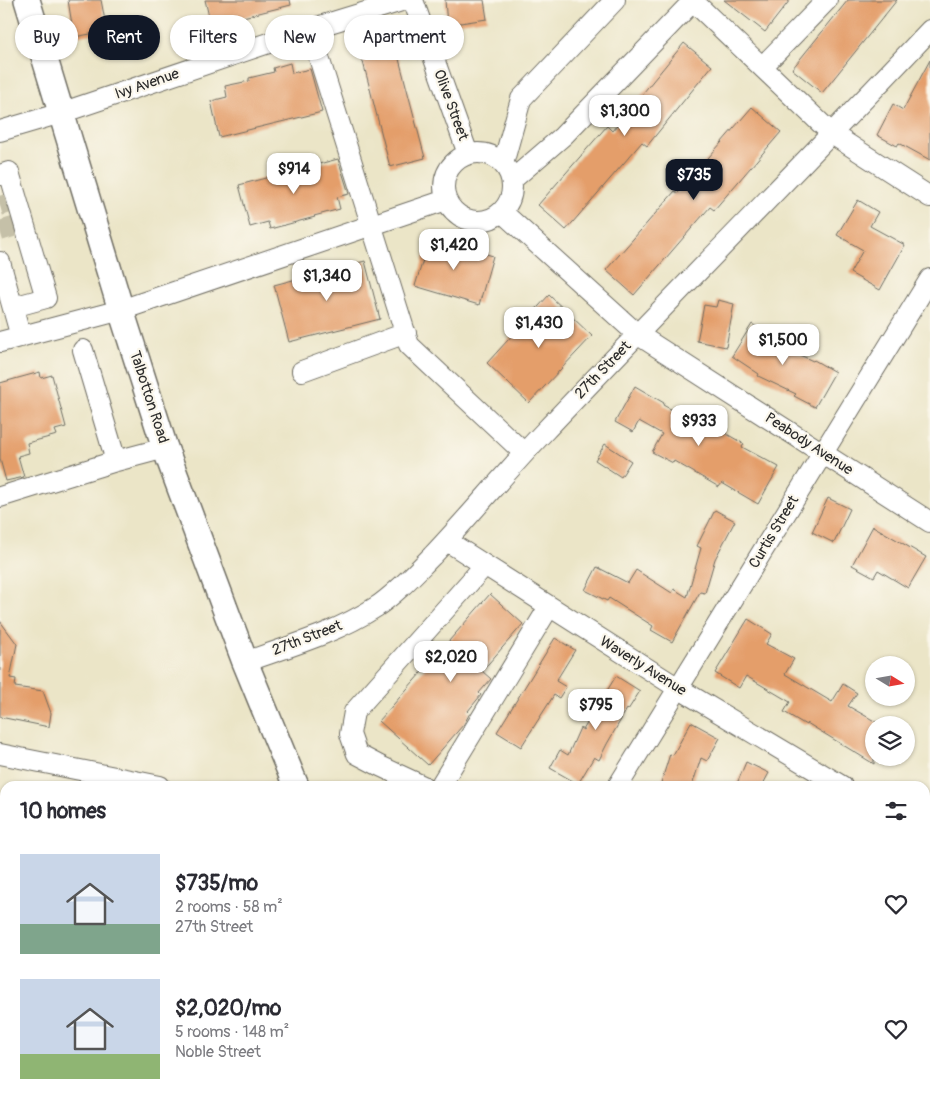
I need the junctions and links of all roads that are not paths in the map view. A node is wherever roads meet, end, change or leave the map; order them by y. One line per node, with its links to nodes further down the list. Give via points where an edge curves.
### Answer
1 (27, 0): 12 (main road, Talbotton Road)
2 (405, 0): 7 (street, Ivy Avenue)
3 (413, 0): 15 (street, Olive Street)
4 (615, 0): 16 (street, via 521,99)
5 (693, 0): 11 (street); 16 (street, via 562,136)
6 (827, 0): 11 (street)
7 (334, 22)
8 (930, 30): 14 (street, 27th Street)
9 (265, 44): 12 (street, Ivy Avenue)
10 (320, 60): 21 (street)
11 (762, 67): 14 (street)
12 (61, 113): 13 (street, Ivy Avenue); 25 (main road, Talbotton Road)
13 (0, 131)
14 (832, 134): 18 (street); 27 (street, 27th Street)
15 (468, 154): 16 (street, Olive Street, via 487,154 496,158); 19 (street, Olive Street, via 458,159 445,178)
16 (507, 172): 20 (street, via 512,192)
17 (0, 175): 24 (street, via 9,172 13,202 46,298)
18 (930, 197)
19 (446, 200): 20 (street, via 460,217 471,221 493,219); 21 (street)
20 (502, 212): 27 (street)
21 (372, 225): 25 (street); 26 (street)
22 (0, 262): 24 (street)
23 (930, 279): 34 (street, Curtis Street)
24 (13, 307): 28 (street)
25 (121, 310): 28 (street); 32 (main road, Talbotton Road)
26 (406, 333): 31 (street); 33 (street, via 409,345)
27 (637, 334): 33 (street, 27th Street); 34 (street, Peabody Avenue)
28 (21, 337): 29 (street)
29 (0, 342)
30 (83, 350): 35 (street)
31 (302, 371)
32 (165, 448): 35 (street); 41 (main road, Talbotton Road)
33 (524, 453): 38 (street, 27th Street)
34 (822, 453): 37 (street, Peabody Avenue); 42 (street, Curtis Street)
35 (116, 462): 36 (street)
36 (0, 497)
37 (930, 522)
38 (447, 541): 39 (street, Waverly Avenue); 41 (street, 27th Street, via 403,586 376,606 319,636)
39 (485, 565): 40 (street, Waverly Avenue); 46 (street, via 354,712 350,734 357,754)
40 (549, 607): 42 (street, Waverly Avenue); 47 (street)
41 (246, 662): 45 (main road, Talbotton Road)
42 (678, 688): 48 (street, Curtis Street); 49 (street, Waverly Avenue)
43 (0, 754): 44 (street)
44 (111, 781)
45 (294, 781)
46 (412, 781)
47 (443, 781)
48 (621, 781)
49 (833, 781)

